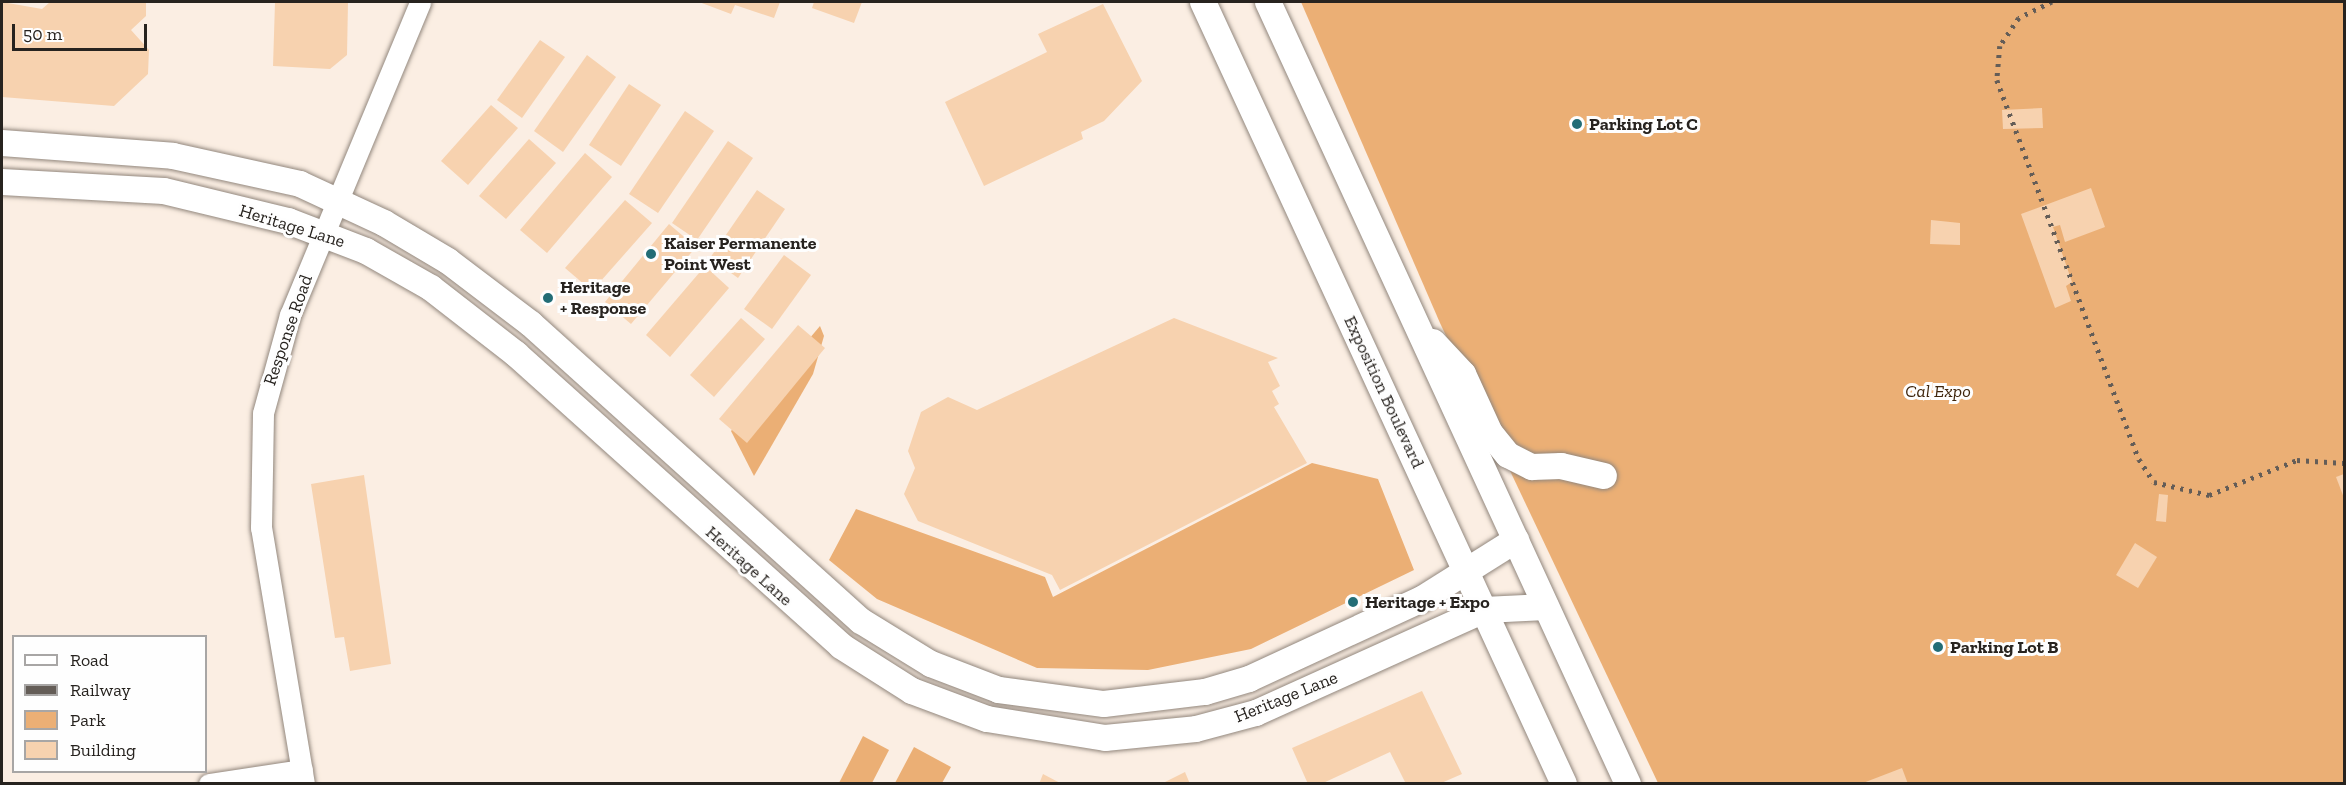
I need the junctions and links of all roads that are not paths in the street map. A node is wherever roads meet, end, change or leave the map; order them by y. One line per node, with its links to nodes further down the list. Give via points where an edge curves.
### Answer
1 (420, 2): 6 (street, Response Road)
2 (1203, 2): 11 (main road, Exposition Boulevard)
3 (1268, 2): 8 (main road)
4 (2, 143): 6 (main road, Heritage Lane, via 173,156 300,184)
5 (2, 182): 7 (main road, Heritage Lane, via 164,191)
6 (336, 202): 7 (street, Response Road); 11 (main road, Heritage Lane, via 439,256 494,294 836,601 895,643 962,679 1013,694 1104,704 1205,692 1249,679)
7 (323, 232): 13 (main road, Heritage Lane, via 366,250 474,319 824,633 876,671 947,708 1059,735 1105,738 1196,729 1256,713); 14 (street, Response Road, via 280,342 258,455 261,528)
8 (1416, 325): 9 (main road, via 1463,374 1490,433 1508,455 1532,467 1561,466); 10 (main road)
9 (1604, 476)
10 (1516, 540): 11 (main road, Heritage Lane); 12 (main road)
11 (1468, 574): 13 (main road, Exposition Boulevard)
12 (1546, 607): 13 (main road, Heritage Lane); 17 (main road)
13 (1484, 610): 16 (main road, Exposition Boulevard)
14 (303, 777): 15 (street)
15 (209, 783)
16 (1564, 783)
17 (1628, 783)

